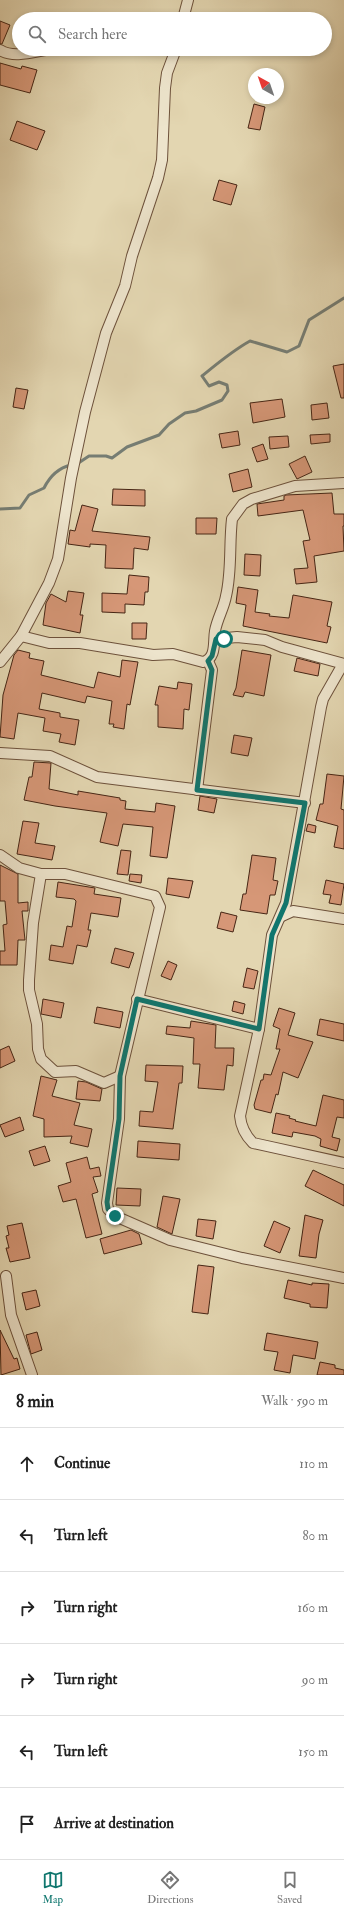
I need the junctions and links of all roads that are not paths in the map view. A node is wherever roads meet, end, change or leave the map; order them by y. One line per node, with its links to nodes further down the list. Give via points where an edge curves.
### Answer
1 (188, 0): 2 (street)
2 (185, 12)
3 (0, 50): 4 (street)
4 (12, 54)
5 (173, 56): 7 (street, via 165,88 162,160 125,286 106,333 84,412 58,559 49,583)
6 (344, 483): 8 (street, via 295,486 252,499 236,511 232,519 226,596 216,627)
7 (21, 636): 9 (street, via 50,643 80,643 153,655 173,654); 10 (street)
8 (216, 639): 9 (street, via 212,656); 11 (street, via 259,639)
9 (208, 661): 13 (street, via 212,670)
10 (0, 662)
11 (344, 664): 14 (street, via 323,699)
12 (0, 753): 13 (street, via 42,754 97,777)
13 (197, 790): 14 (street)
14 (305, 803): 17 (street)
15 (0, 855): 16 (street, via 19,868)
16 (41, 874): 19 (street, via 65,874 155,896 160,907); 21 (street, via 28,980 41,1059 55,1072 76,1071 104,1083)
17 (289, 907): 18 (street); 20 (street, via 272,935)
18 (344, 919)
19 (137, 999): 20 (street); 21 (street)
20 (259, 1029): 22 (street, via 240,1116 246,1136 253,1143)
21 (120, 1076): 24 (street, via 119,1119 107,1202 108,1209 115,1216 170,1240 242,1258)
22 (344, 1163)
23 (6, 1276): 25 (street, via 12,1315)
24 (344, 1278)
25 (32, 1375)

